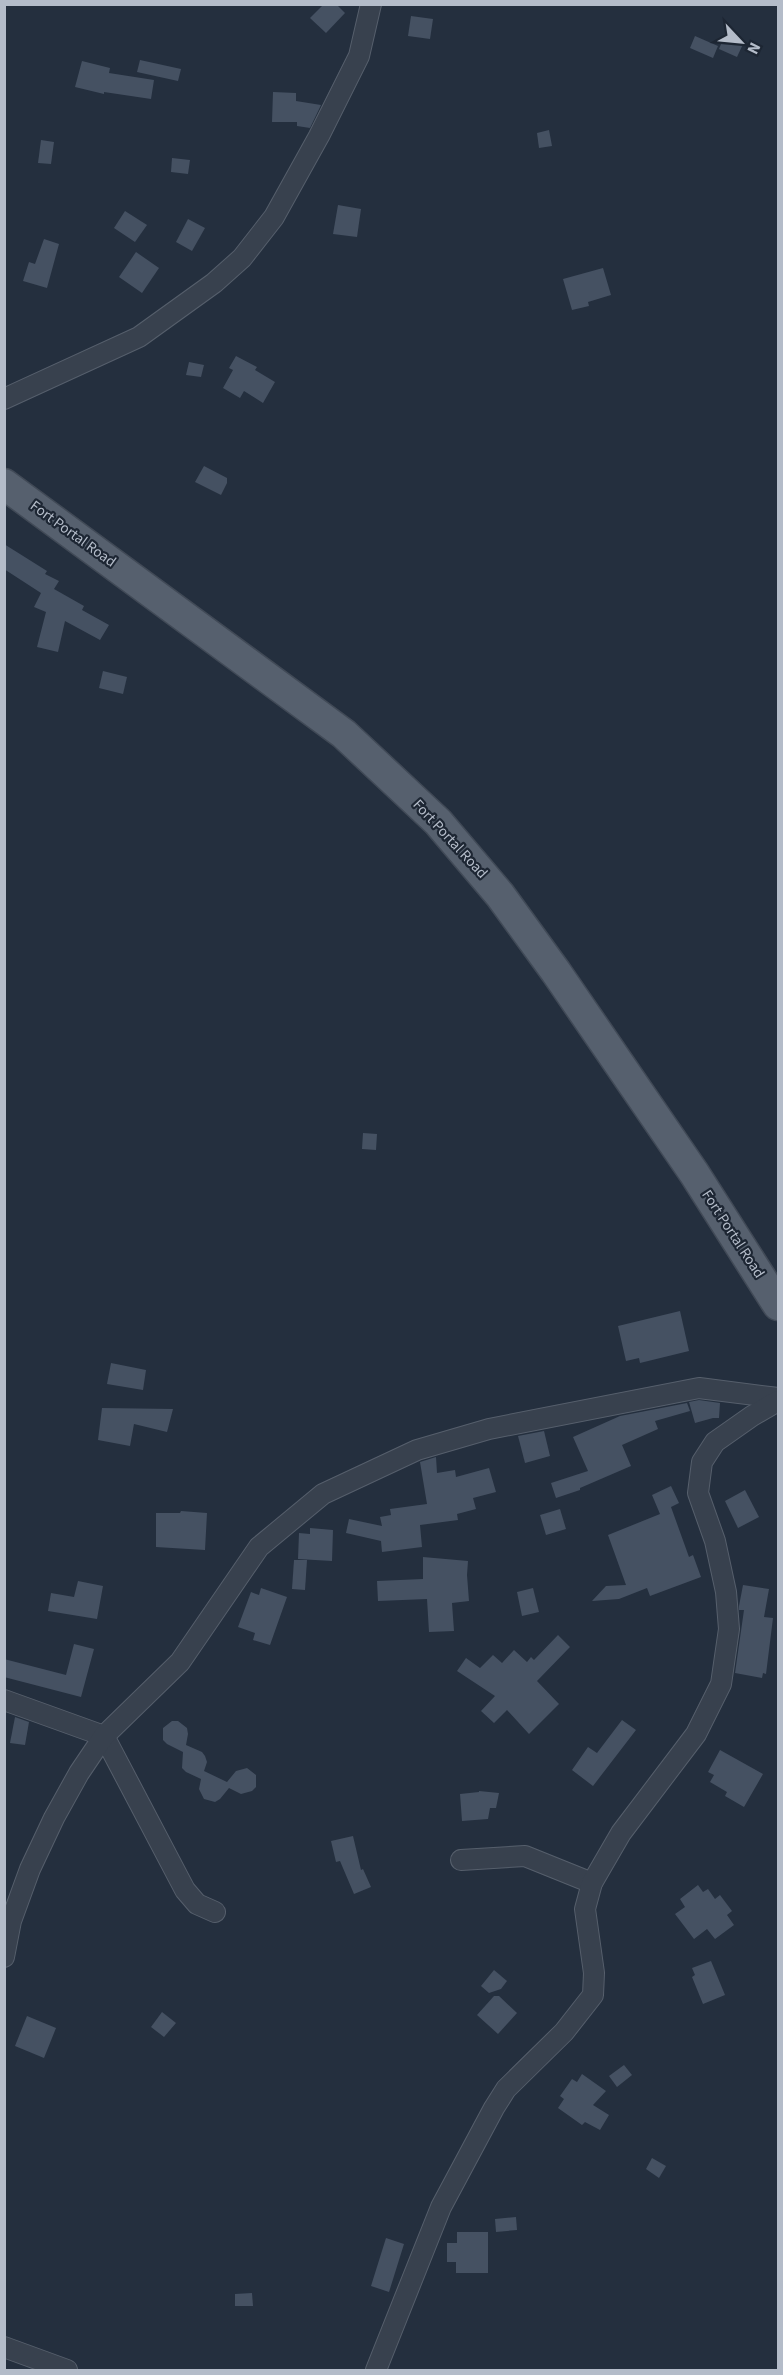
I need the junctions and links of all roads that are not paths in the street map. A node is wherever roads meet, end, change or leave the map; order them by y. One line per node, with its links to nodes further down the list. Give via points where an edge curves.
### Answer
1 (371, 4): 2 (street, via 359,56 319,136 274,217 242,258 139,337)
2 (4, 399)
3 (4, 484): 4 (main road, Fort Portal Road, via 344,734 438,822 500,895 556,972 694,1173)
4 (778, 1305)
5 (778, 1400): 7 (street, via 699,1388 500,1427 417,1450 323,1494 259,1547 180,1662); 9 (street, via 715,1442 702,1462 698,1493 715,1541 726,1593 729,1629 721,1684 696,1734 621,1833)
6 (4, 1700): 7 (street)
7 (104, 1736): 10 (street, via 185,1890 197,1904); 11 (street, via 79,1773 30,1869 11,1920)
8 (461, 1860): 9 (street, via 525,1856)
9 (592, 1883): 14 (street, via 585,1909 594,1973 593,1995 564,2032 519,2074 494,2108 441,2207)
10 (215, 1912)
11 (4, 1957)
12 (4, 2347): 13 (street)
13 (68, 2370)
14 (376, 2370)

